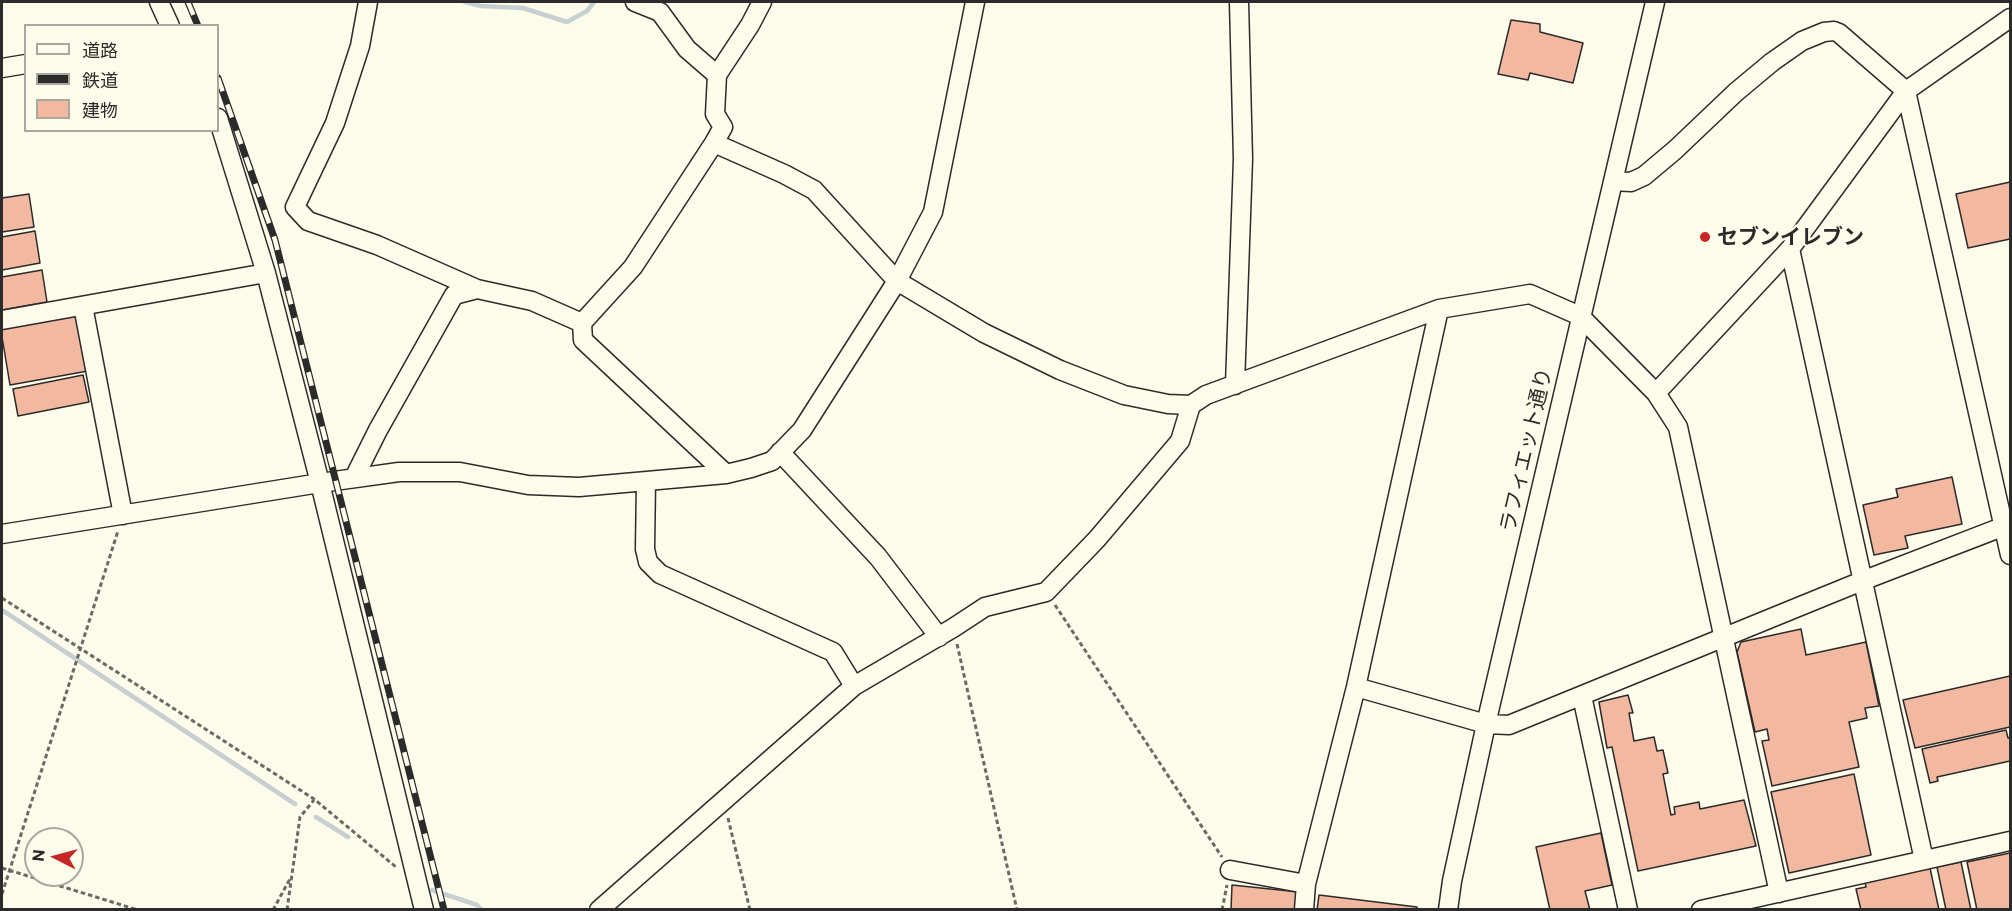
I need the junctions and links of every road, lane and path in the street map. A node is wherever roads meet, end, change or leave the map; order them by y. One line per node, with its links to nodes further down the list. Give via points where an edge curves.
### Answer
1 (159, 2): 9 (street)
2 (368, 2): 20 (street, via 360,46 335,123 295,207 308,221 376,245)
3 (635, 2): 12 (street, via 660,12 687,49)
4 (762, 2): 12 (street)
5 (975, 2): 19 (street, via 933,212)
6 (1239, 2): 26 (street, via 1243,159)
7 (1655, 2): 16 (street, ラフィエット通り)
8 (2010, 18): 13 (street)
9 (169, 24)
10 (24, 64): 11 (street)
11 (2, 68)
12 (717, 75): 15 (street, via 715,114 723,127)
13 (1906, 92): 16 (street, via 1839,33 1824,32 1802,41 1772,62 1644,176 1631,182); 17 (street); 35 (street)
14 (219, 121): 18 (street)
15 (714, 143): 19 (street, via 814,190); 25 (street, via 633,267)
16 (1612, 181): 23 (street, ラフィエット通り)
17 (1790, 249): 27 (street); 38 (street)
18 (266, 273): 21 (street); 33 (street)
19 (897, 281): 28 (street, via 984,333 1060,370 1124,395); 29 (street, via 802,430)
20 (477, 289): 25 (street, via 532,301); 31 (street, via 454,295)
21 (83, 306): 24 (street); 34 (street)
22 (1439, 309): 23 (street, via 1530,294); 26 (street); 45 (street)
23 (1580, 316): 27 (street); 47 (street, ラフィエット通り)
24 (2, 320)
25 (582, 323): 30 (street, via 583,340)
26 (1235, 384): 28 (street)
27 (1656, 393): 42 (street, via 1678,427)
28 (1191, 405): 39 (street, via 1180,441)
29 (780, 452): 30 (street, via 772,460); 41 (street)
30 (726, 474): 32 (street)
31 (354, 478): 32 (street, via 399,472 460,472 528,485 579,487); 33 (street)
32 (646, 481): 44 (street, via 645,549 648,562 660,574 833,652)
33 (320, 483): 34 (street); 56 (street)
34 (123, 515): 36 (street); 43 (path)
35 (2008, 525): 37 (street); 38 (street)
36 (2, 534)
37 (2010, 555)
38 (1862, 581): 42 (street); 51 (street)
39 (1046, 592): 41 (street, via 985,607); 54 (path)
40 (2, 598): 43 (path)
41 (946, 632): 44 (street); 66 (path)
42 (1724, 638): 46 (street); 58 (street)
43 (80, 648): 48 (path); 53 (path)
44 (854, 686): 49 (street)
45 (1356, 687): 47 (street); 57 (street)
46 (1582, 696): 47 (street, via 1509,725); 70 (street)
47 (1486, 724): 69 (street, ラフィエット通り)
48 (314, 799): 55 (path, via 300,818); 56 (path)
49 (724, 802): 64 (street); 65 (path)
50 (2010, 841): 51 (street)
51 (1924, 860): 58 (street)
52 (2, 868): 53 (path)
53 (9, 870): 59 (path); 60 (path)
54 (1230, 870): 57 (street); 67 (path)
55 (293, 875): 61 (path); 62 (path)
56 (417, 884): 63 (street)
57 (1306, 884): 68 (street)
58 (1779, 892): 71 (street)
59 (2, 894)
60 (138, 909)
61 (273, 909)
62 (287, 909)
63 (423, 909)
64 (599, 909)
65 (750, 909)
66 (1017, 909)
67 (1222, 909)
68 (1304, 909)
69 (1448, 909)
70 (1628, 909)
71 (1701, 909)

